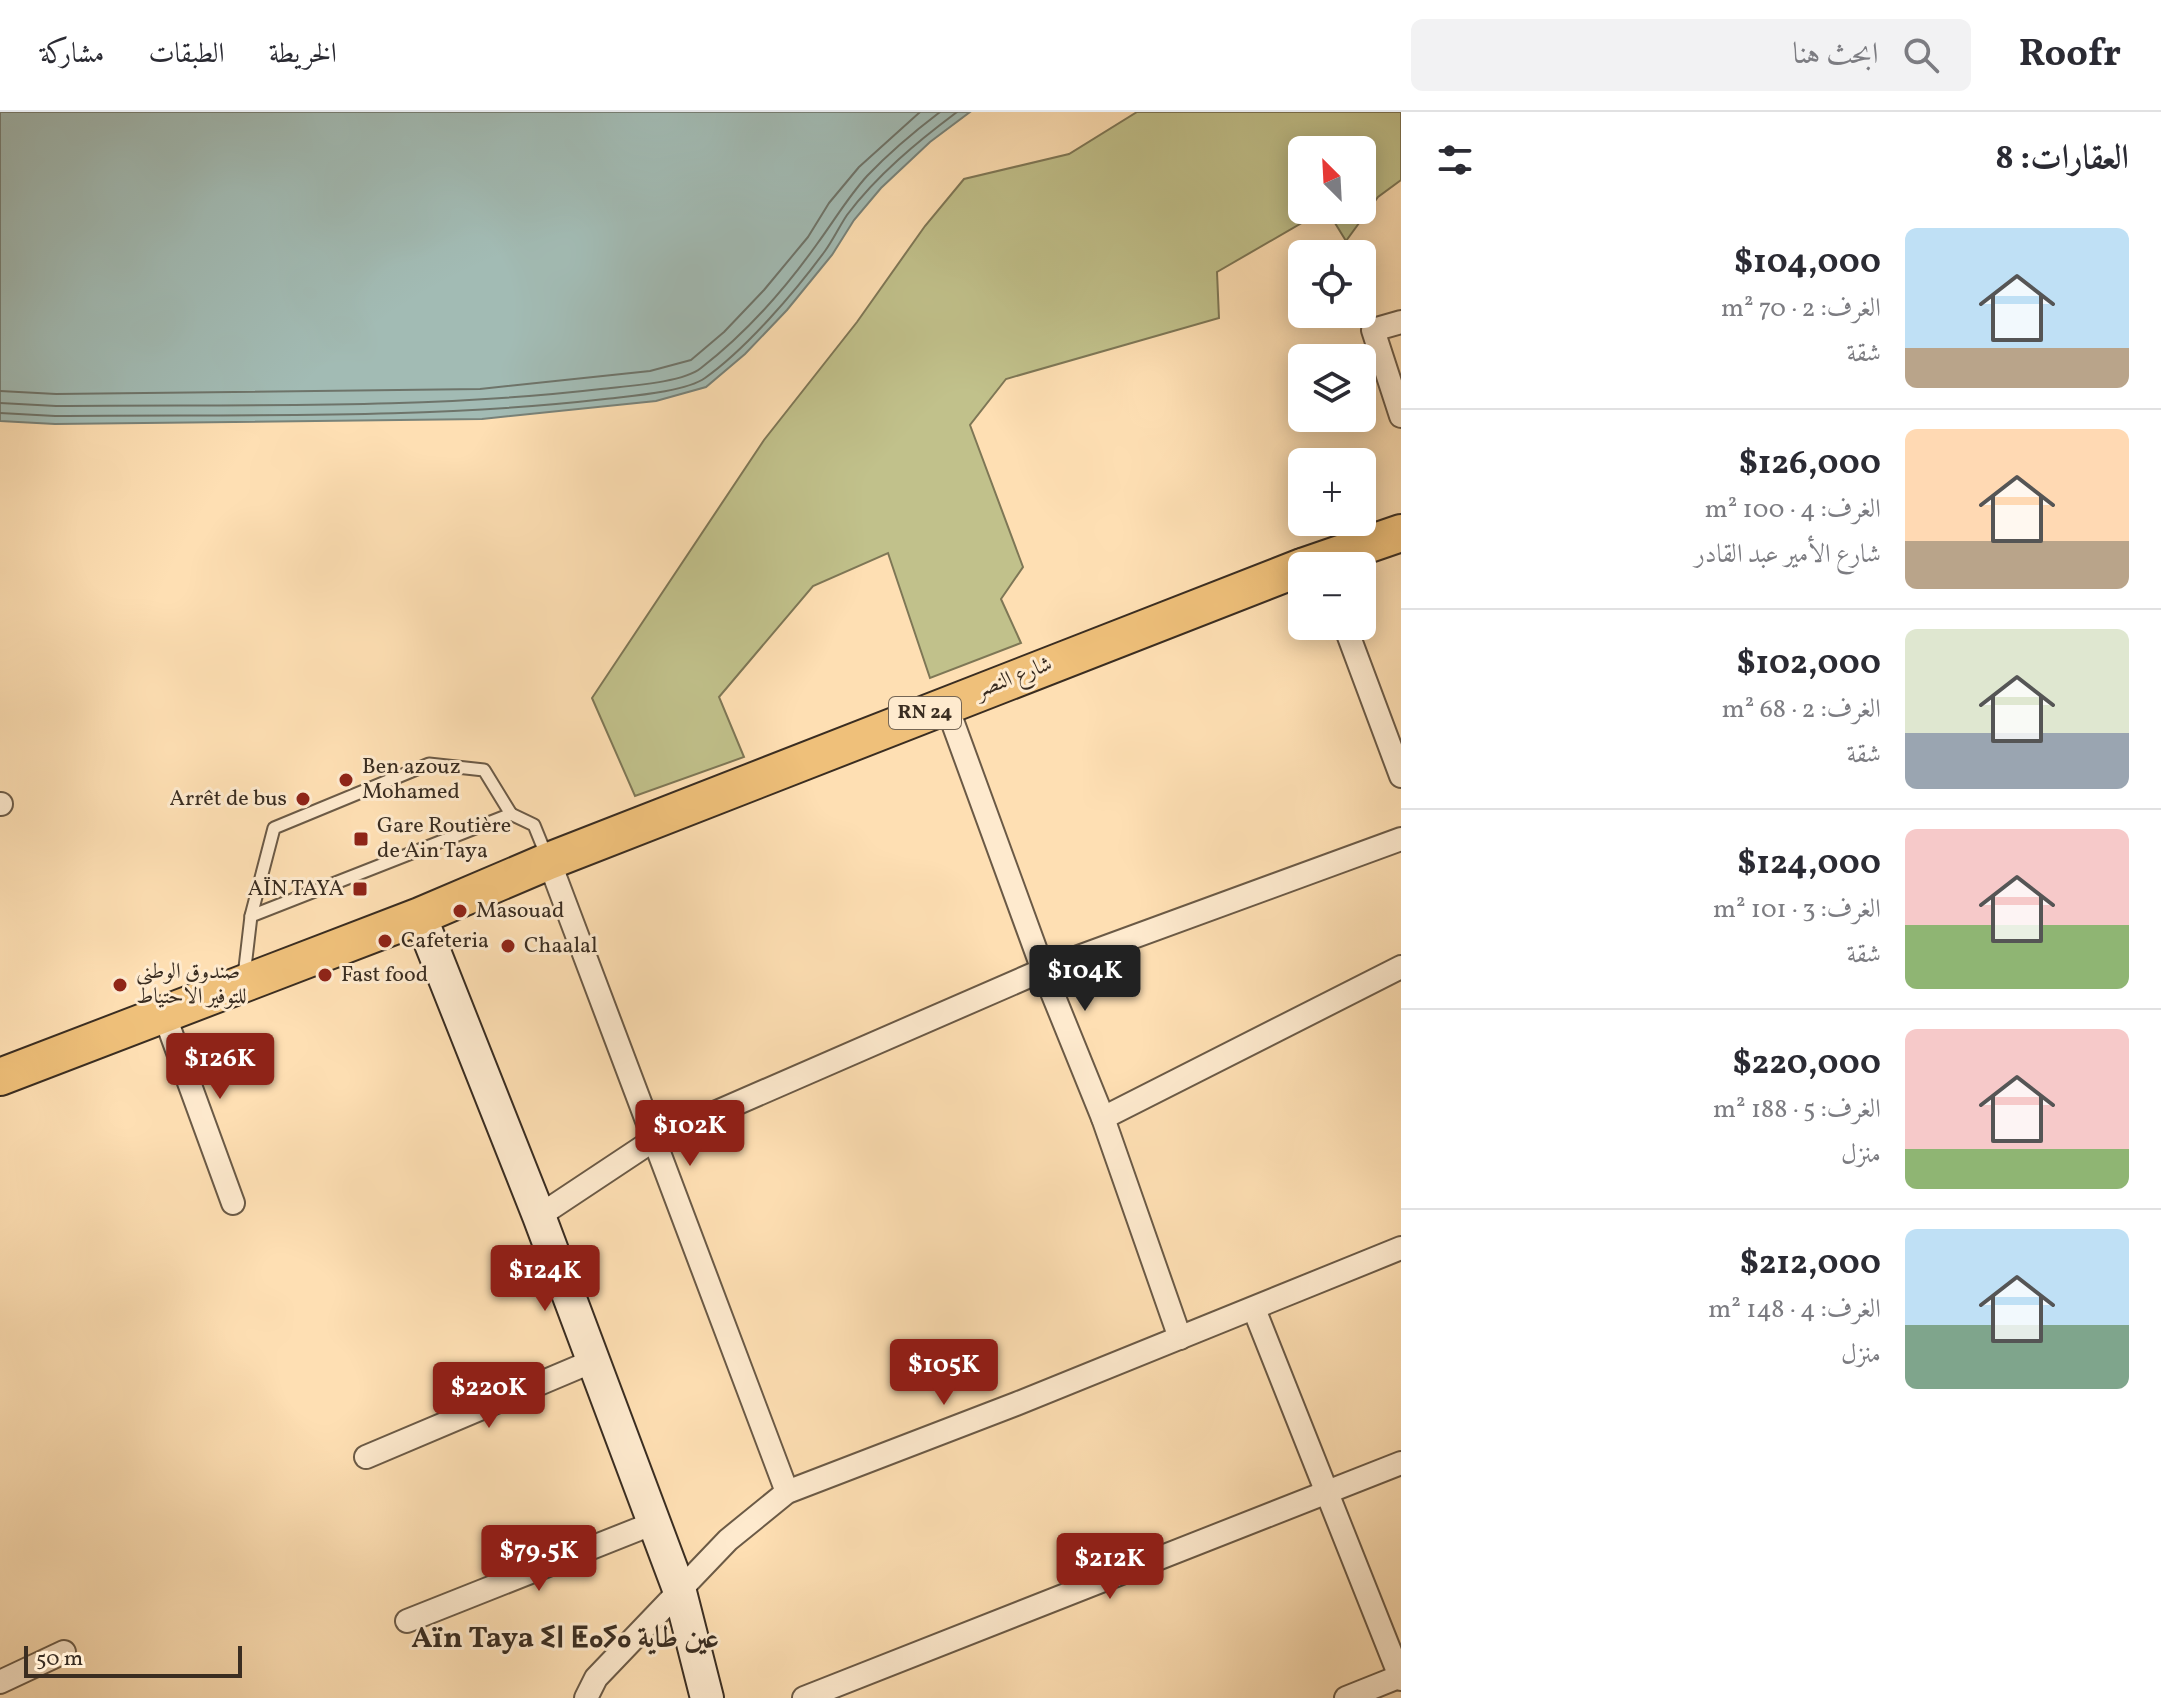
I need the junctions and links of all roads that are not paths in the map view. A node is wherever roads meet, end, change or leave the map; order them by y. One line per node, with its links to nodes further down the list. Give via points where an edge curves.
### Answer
1 (1401, 322): 2 (street, via 1373,330)
2 (1401, 416)
3 (1401, 533): 4 (main road, شارع النصر / RN 24)
4 (1349, 552)
5 (1288, 574): 7 (main road, شارع النصر / RN 24)
6 (1350, 640): 8 (street)
7 (946, 704): 11 (main road, شارع النصر / RN 24); 15 (street)
8 (1401, 776)
9 (511, 814): 11 (lane, via 534,825); 12 (lane); 12 (lane, via 484,770 429,764 274,828)
10 (1401, 839): 15 (street)
11 (549, 861): 13 (main road, RN 24); 20 (street)
12 (251, 916): 16 (lane)
13 (420, 916): 16 (main road, RN 24); 22 (main road)
14 (1401, 967): 19 (street)
15 (1043, 970): 19 (street); 20 (street)
16 (243, 984): 17 (main road, RN 24)
17 (164, 1014): 18 (main road, RN 24); 21 (street)
18 (0, 1077)
19 (1103, 1118): 25 (street)
20 (655, 1139): 22 (street); 30 (street)
21 (233, 1203)
22 (539, 1216): 26 (main road)
23 (1401, 1248): 24 (street)
24 (1254, 1309): 25 (street); 29 (street)
25 (1180, 1338): 30 (street)
26 (593, 1361): 27 (street); 31 (main road)
27 (366, 1457)
28 (1401, 1463): 29 (street)
29 (1328, 1490): 35 (street); 39 (street)
30 (787, 1492): 32 (street, via 728,1540)
31 (654, 1523): 32 (main road); 33 (street)
32 (680, 1592): 37 (street, via 596,1678); 38 (main road)
33 (407, 1621)
34 (64, 1652): 36 (street)
35 (1401, 1678): 40 (street)
36 (0, 1682)
37 (586, 1698)
38 (707, 1698)
39 (804, 1698)
40 (1346, 1698)

